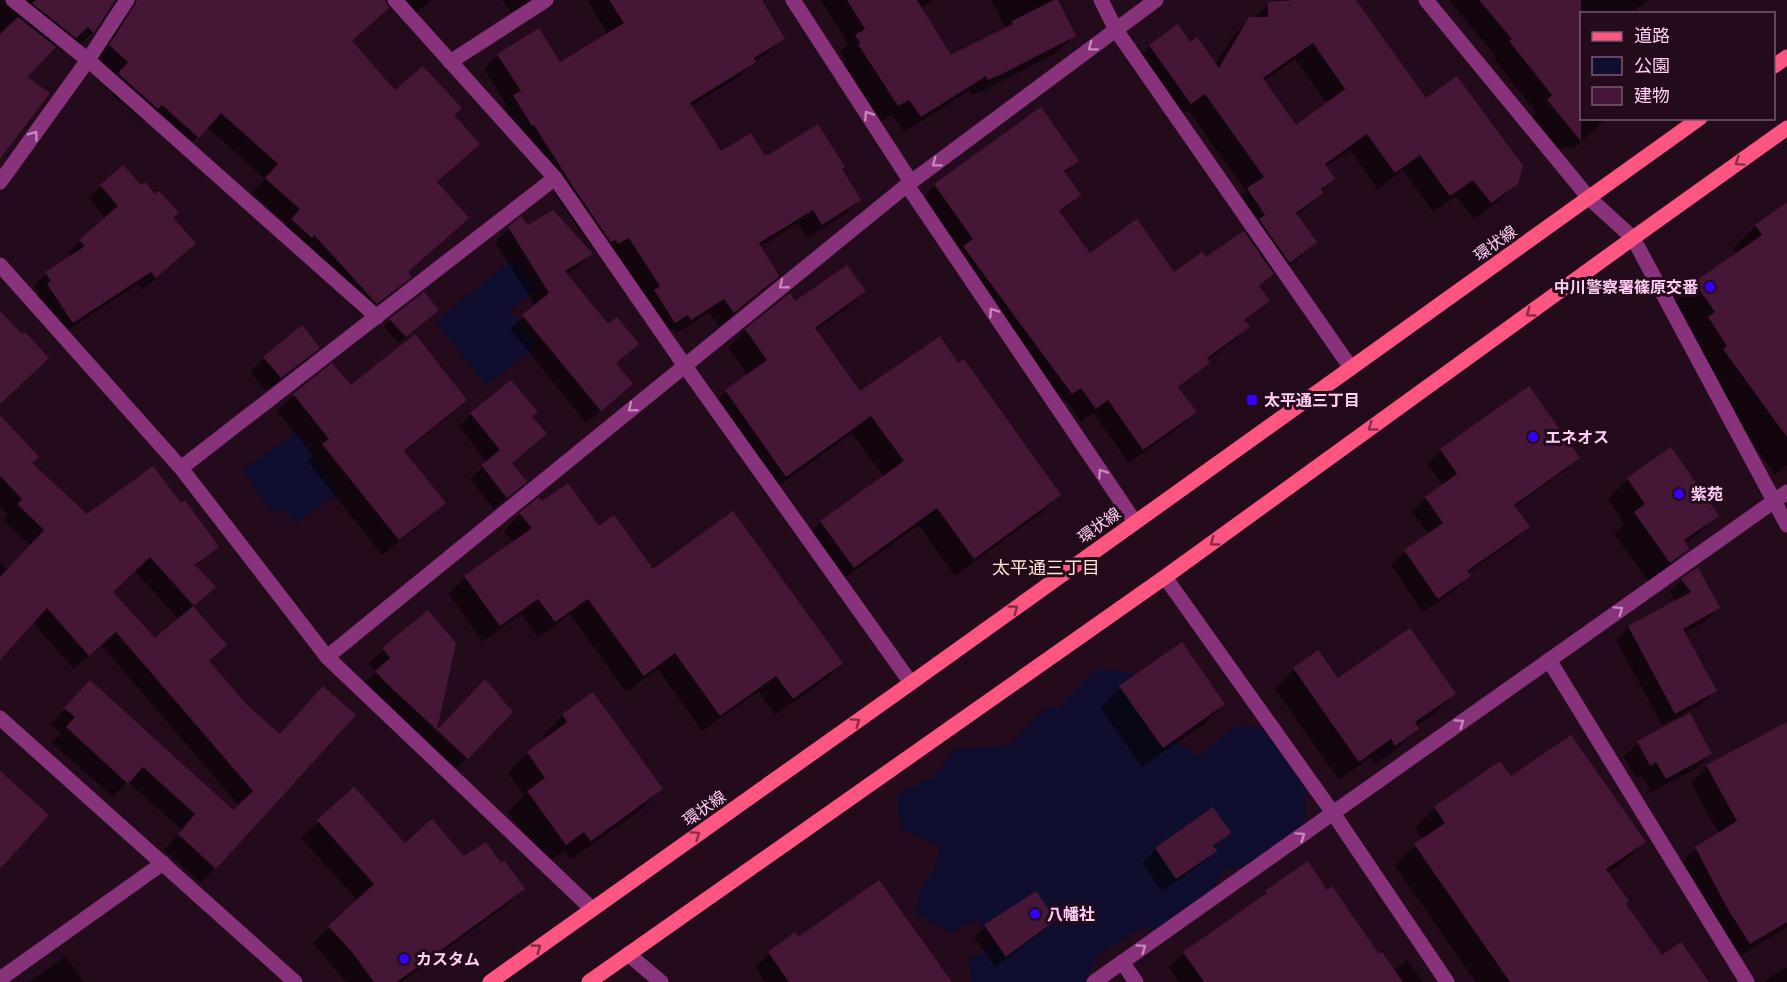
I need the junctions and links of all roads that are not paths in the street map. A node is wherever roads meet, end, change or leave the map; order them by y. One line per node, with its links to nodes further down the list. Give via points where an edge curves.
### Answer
1 (13, 0): 10 (street)
2 (127, 0): 10 (street)
3 (395, 0): 11 (street)
4 (546, 0): 11 (street)
5 (793, 0): 16 (street, one-way to 5)
6 (1101, 0): 9 (street)
7 (1156, 0): 9 (street)
8 (1426, 0): 17 (street)
9 (1116, 30): 16 (street, one-way to 16); 22 (street)
10 (88, 60): 15 (street, one-way to 10); 20 (street)
11 (450, 62): 14 (street)
12 (1697, 120): 17 (main road, 環状線)
13 (1787, 128): 18 (main road, one-way to 18)
14 (555, 178): 20 (street); 21 (street)
15 (0, 182)
16 (909, 183): 21 (street, one-way to 21); 25 (street, one-way to 16)
17 (1589, 198): 18 (street); 22 (main road, 環状線)
18 (1633, 238): 24 (street); 27 (main road, one-way to 27)
19 (0, 265): 23 (street)
20 (377, 317): 23 (street)
21 (684, 366): 28 (street, one-way to 28); 30 (street)
22 (1351, 368): 25 (main road, 環状線)
23 (180, 468): 28 (street)
24 (1781, 496): 26 (street); 29 (street, one-way to 24)
25 (1135, 522): 30 (main road, 環状線, one-way to 25)
26 (1787, 525)
27 (1165, 577): 32 (street); 35 (main road)
28 (327, 657): 34 (street)
29 (1549, 660): 32 (street, one-way to 29); 45 (street)
30 (910, 683): 34 (main road, 環状線, one-way to 30)
31 (0, 718): 33 (street)
32 (1333, 813): 36 (street, one-way to 32); 44 (street)
33 (163, 863): 37 (street); 38 (street)
34 (592, 909): 39 (main road, 環状線, one-way to 34)
35 (628, 954): 40 (main road); 41 (street)
36 (1122, 962): 42 (street); 43 (street)
37 (0, 979)
38 (295, 982)
39 (490, 982)
40 (589, 982)
41 (661, 982)
42 (1094, 982)
43 (1136, 982)
44 (1447, 982)
45 (1747, 982)

